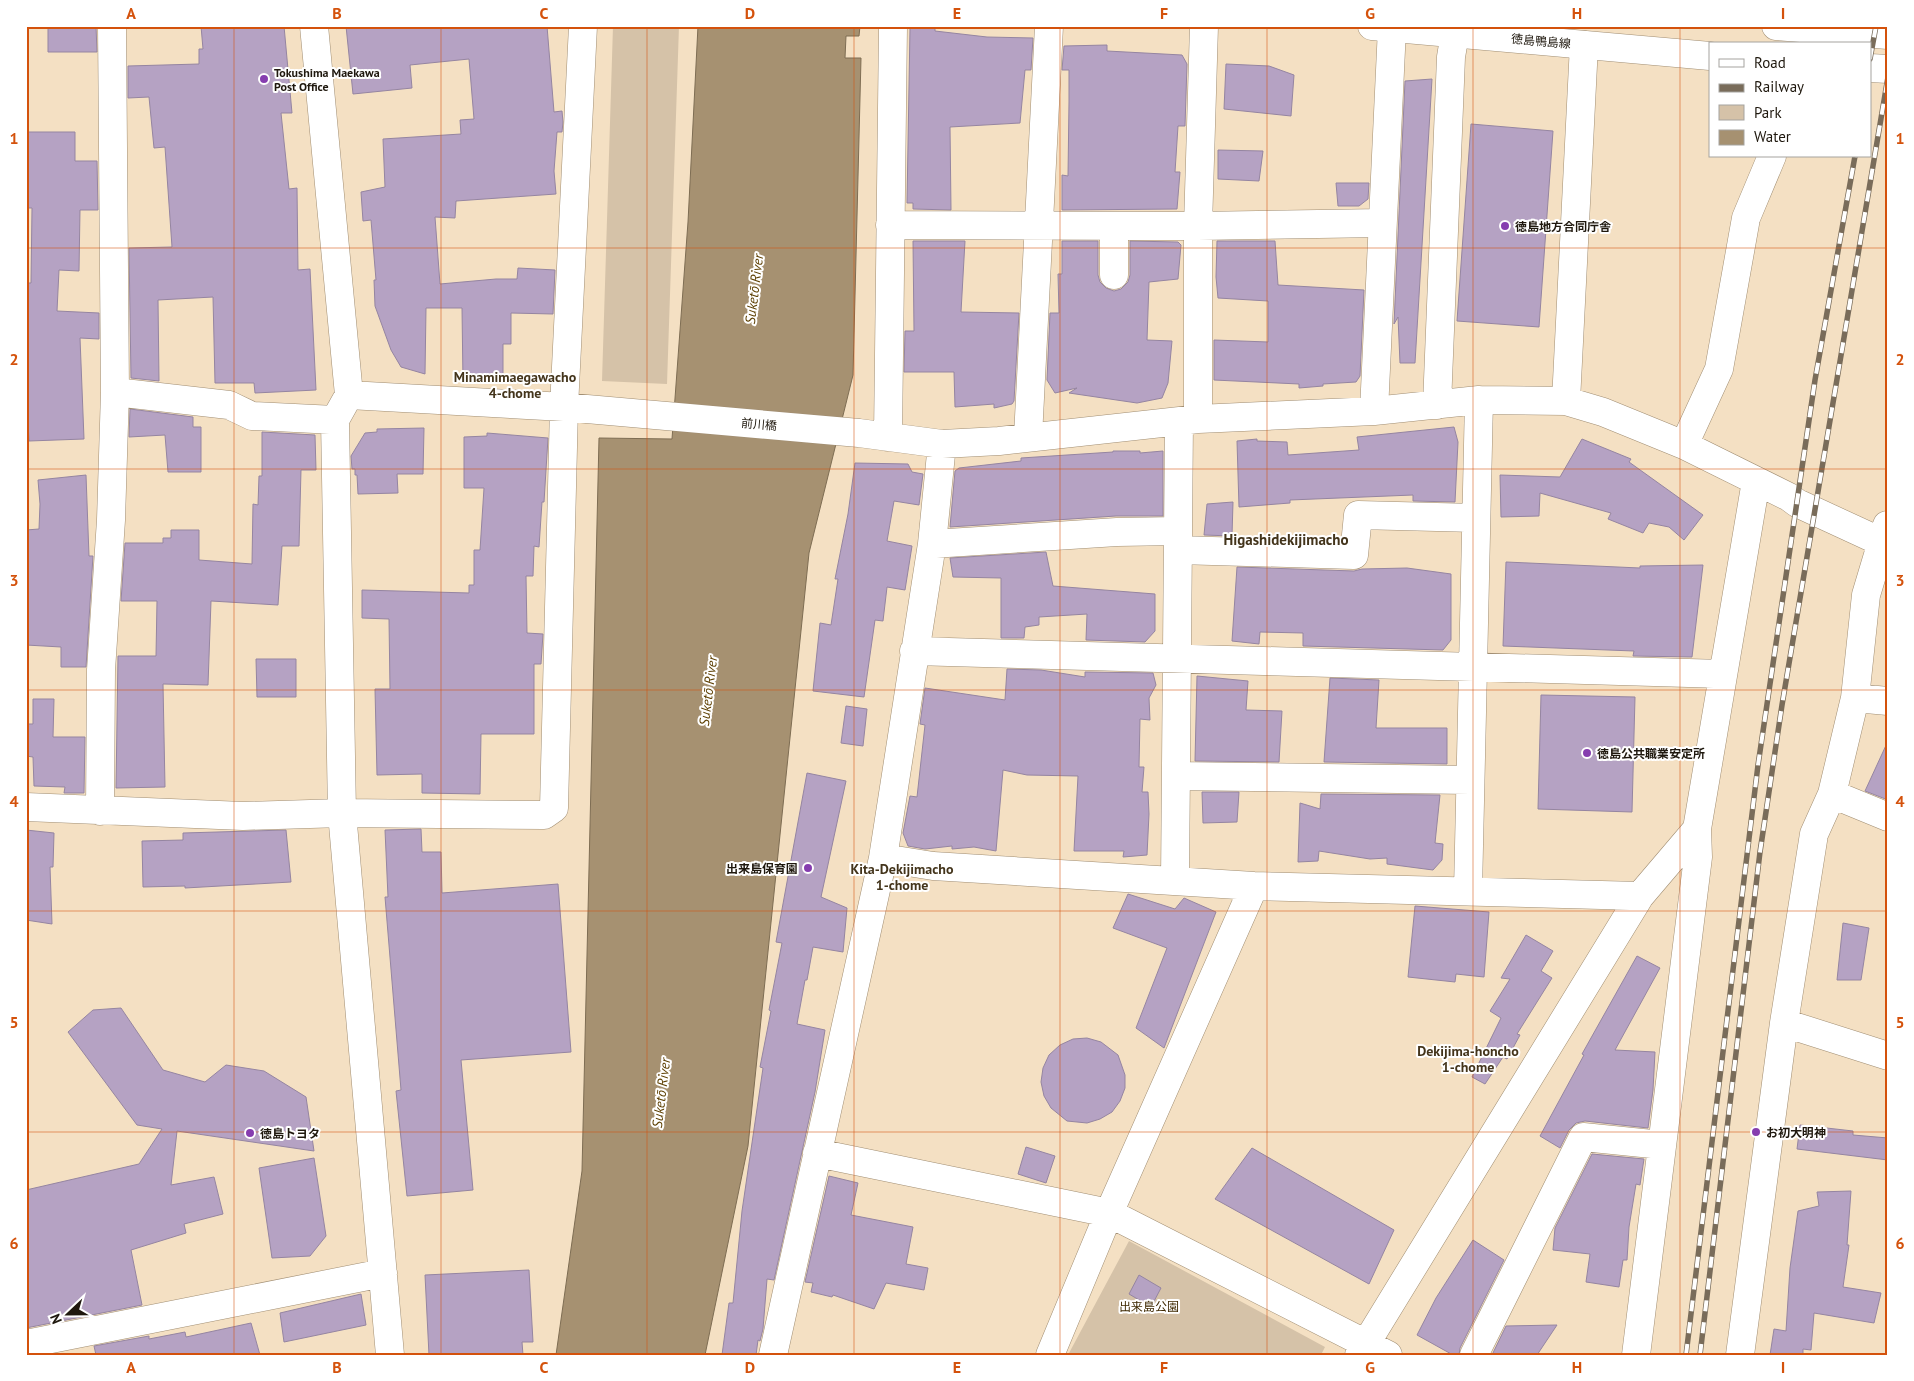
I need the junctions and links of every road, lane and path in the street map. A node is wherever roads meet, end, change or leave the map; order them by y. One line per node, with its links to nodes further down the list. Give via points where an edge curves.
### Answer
1 (112, 26): 23 (street)
2 (314, 26): 24 (street)
3 (583, 26): 28 (street)
4 (893, 26): 18 (street)
5 (1050, 26): 19 (street)
6 (1204, 26): 21 (street)
7 (1776, 26): 10 (street)
8 (1382, 27): 9 (street, 徳島鴨島線); 17 (street)
9 (1455, 33): 12 (street, 徳島鴨島線); 27 (street, via 1451,57)
10 (1823, 34): 11 (street)
11 (1888, 35)
12 (1584, 45): 13 (street, 徳島鴨島線); 26 (street)
13 (1709, 56)
14 (1872, 68): 15 (street)
15 (1888, 69)
16 (1771, 158): 35 (street, via 1746,218 1719,369)
17 (1382, 223): 21 (street); 29 (street)
18 (890, 225): 19 (street); 32 (street)
19 (1038, 225): 20 (street); 33 (street)
20 (1114, 226): 21 (street); 22 (street)
21 (1198, 226): 31 (street)
22 (1114, 275)
23 (115, 392): 30 (street, via 228,405 252,416); 51 (street, via 101,670)
24 (349, 394): 28 (street, 前川橋); 30 (street)
25 (1479, 400): 26 (street, 前川橋); 27 (street, 前川橋); 37 (street)
26 (1566, 400): 35 (street, 前川橋)
27 (1437, 405): 29 (street, 前川橋)
28 (564, 407): 32 (street, 前川橋); 52 (street, via 554,808 544,815)
29 (1374, 411): 31 (street, 前川橋)
30 (335, 420): 52 (street)
31 (1189, 420): 33 (street, 前川橋); 39 (street)
32 (888, 437): 34 (street, 前川橋)
33 (1028, 438): 34 (street, 前川橋)
34 (942, 444): 40 (street)
35 (1684, 446): 36 (street, 前川橋)
36 (1756, 481): 38 (street, 前川橋, via 1797,503); 44 (street)
37 (1476, 518): 39 (street, via 1358,515 1354,554); 43 (street)
38 (1886, 536): 45 (street, via 1866,595)
39 (1178, 541): 40 (street, via 1117,532); 42 (street)
40 (932, 544): 41 (street)
41 (914, 651): 42 (street); 55 (street)
42 (1177, 658): 43 (street); 47 (street)
43 (1473, 667): 44 (street); 48 (street)
44 (1723, 674): 54 (street)
45 (1854, 698): 46 (street); 49 (street)
46 (1888, 701)
47 (1176, 776): 48 (street); 56 (street)
48 (1470, 780): 58 (street)
49 (1832, 794): 53 (street); 60 (street, via 1814,834)
50 (26, 807): 51 (street)
51 (100, 810): 52 (street, via 243,816)
52 (342, 813): 65 (street)
53 (1888, 817)
54 (1697, 829): 59 (street); 62 (street, via 1698,857)
55 (883, 858): 56 (street, via 933,866); 63 (street)
56 (1175, 882): 57 (street)
57 (1254, 886): 58 (street); 64 (street)
58 (1468, 891): 59 (street)
59 (1640, 896): 68 (street)
60 (1784, 1023): 61 (street); 74 (street)
61 (1888, 1056)
62 (1662, 1145): 72 (street, via 1583,1137); 73 (street)
63 (818, 1152): 64 (street); 70 (street)
64 (1108, 1213): 68 (street); 71 (street)
65 (383, 1273): 67 (street); 69 (street)
66 (26, 1344): 67 (street)
67 (66, 1346)
68 (1370, 1351)
69 (390, 1355)
70 (773, 1355)
71 (1050, 1355)
72 (1474, 1355)
73 (1636, 1355)
74 (1740, 1355)

